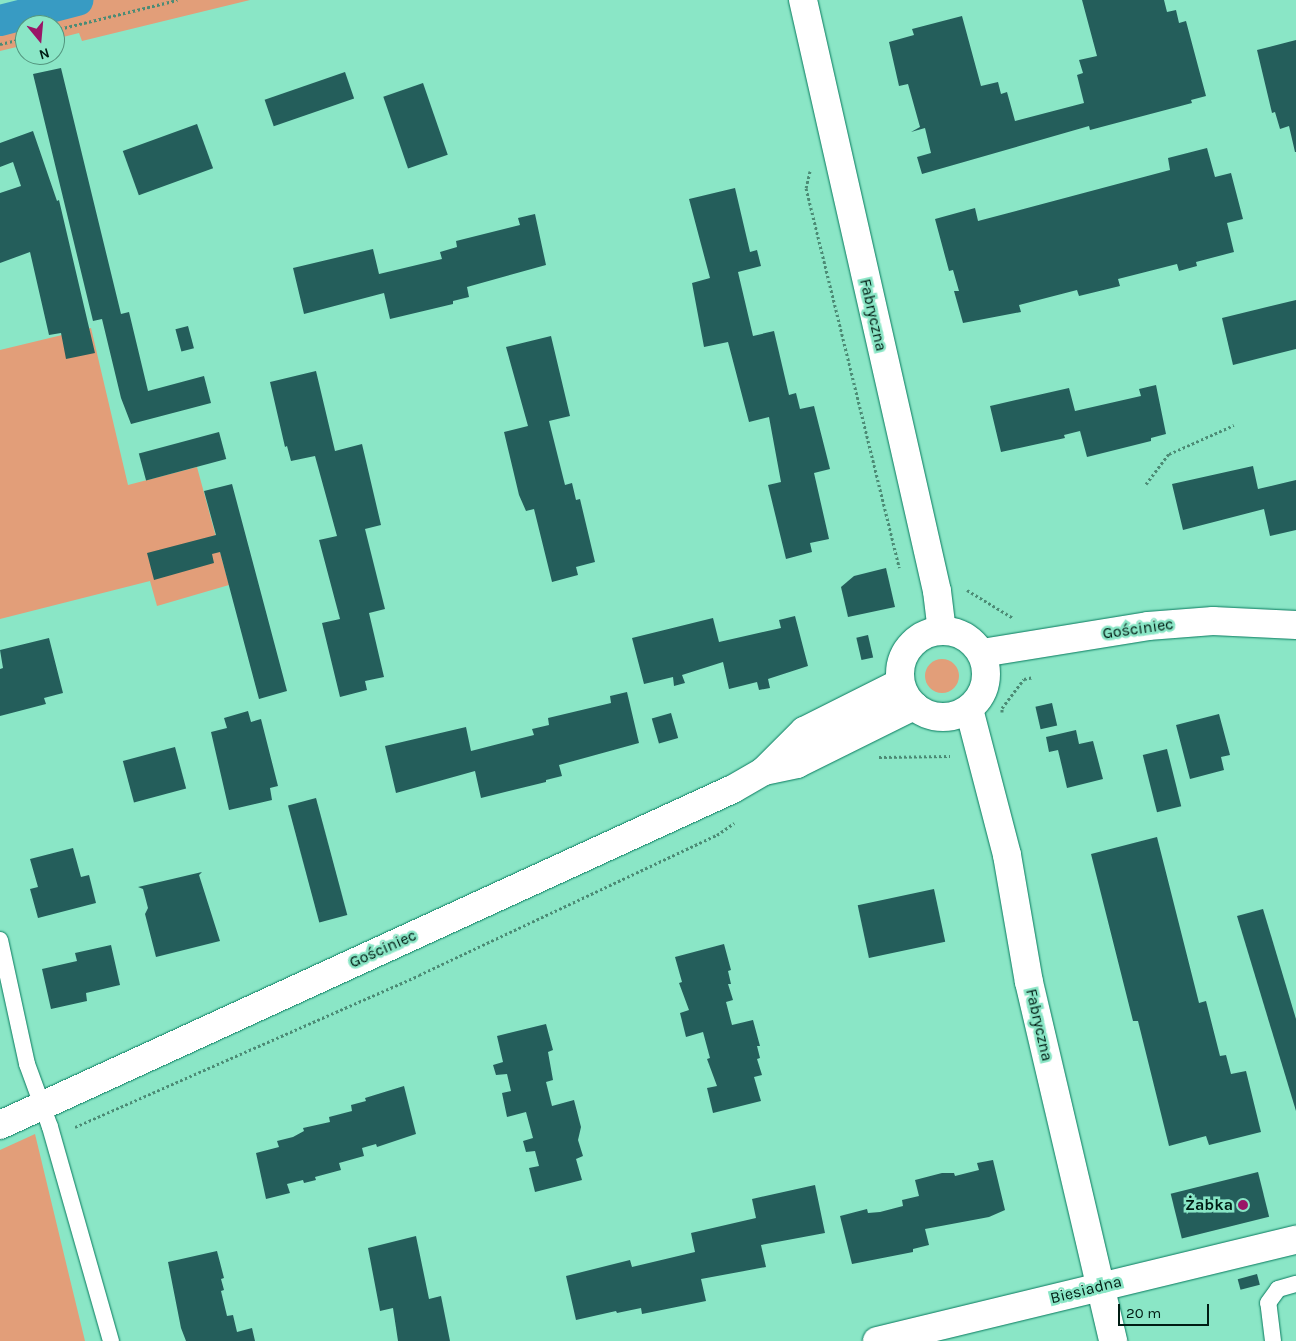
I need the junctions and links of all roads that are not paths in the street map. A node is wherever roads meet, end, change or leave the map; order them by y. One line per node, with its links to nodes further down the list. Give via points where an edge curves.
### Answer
1 (803, 0): 3 (street, Fabryczna, via 937,591)
2 (1296, 625): 4 (street, Gościniec, via 1213,621 1148,626)
3 (942, 630): 4 (street, via 958,633 972,641); 5 (street, via 929,632 909,647 900,671)
4 (982, 653): 7 (street, via 986,684)
5 (900, 683): 6 (street); 8 (street, Gościniec, via 804,730)
6 (914, 706): 7 (street, via 927,715 941,718); 8 (street, Gościniec, via 797,764)
7 (969, 709): 14 (street, Fabryczna, via 1007,855 1029,982)
8 (764, 771): 10 (street, Gościniec, via 733,789)
9 (0, 940): 10 (lane, via 27,1064)
10 (44, 1105): 11 (street, Gościniec); 15 (lane)
11 (0, 1125)
12 (1296, 1240): 14 (street, Biesiadna)
13 (1296, 1284): 18 (lane, via 1278,1289 1268,1303)
14 (1100, 1286): 16 (street, Biesiadna); 17 (street, Fabryczna)
15 (111, 1341)
16 (877, 1341)
17 (1113, 1341)
18 (1273, 1341)

